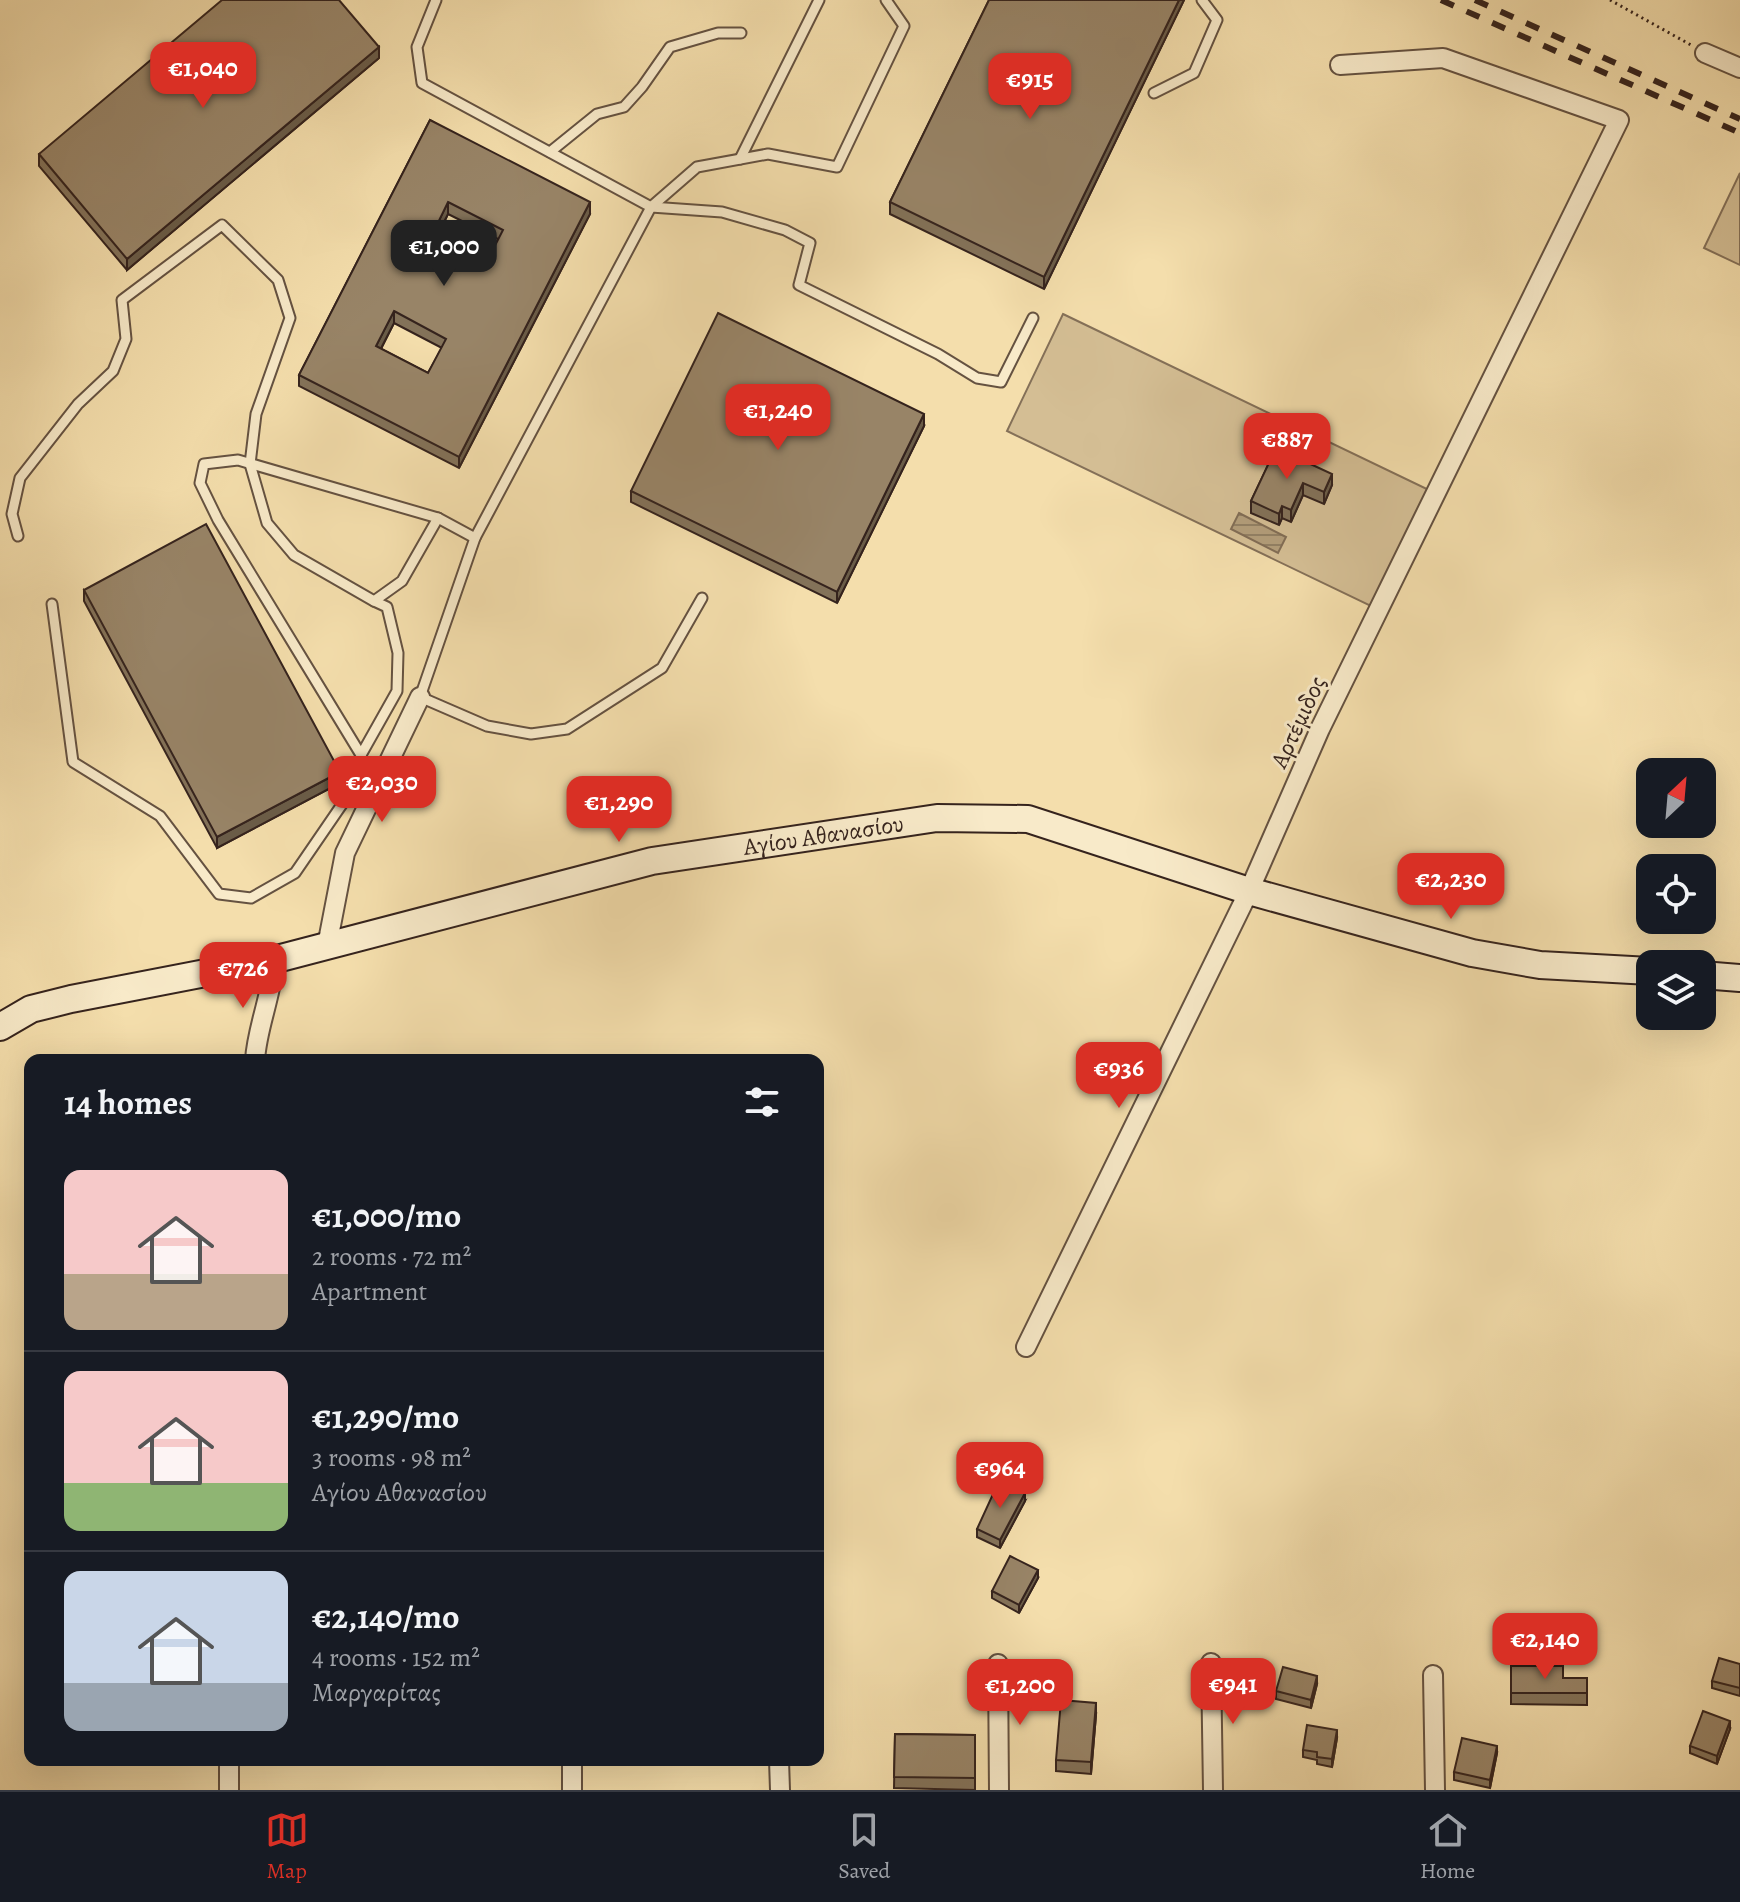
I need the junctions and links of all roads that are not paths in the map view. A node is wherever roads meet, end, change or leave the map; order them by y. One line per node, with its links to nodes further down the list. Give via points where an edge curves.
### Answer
1 (436, 0): 10 (lane, via 417,47 422,83)
2 (819, 0): 11 (lane)
3 (886, 0): 11 (lane, via 904,26 837,167 768,154)
4 (1202, 0): 9 (lane, via 1217,20 1194,73)
5 (741, 33): 10 (lane, via 718,33 670,47 624,107 597,114)
6 (1705, 53): 8 (street)
7 (1340, 65): 23 (street, Αρτέμιδος, via 1443,58 1619,120 1320,729)
8 (1740, 68)
9 (1154, 93)
10 (550, 152): 12 (lane)
11 (740, 159): 12 (lane, via 697,167)
12 (651, 207): 13 (lane, via 722,212 810,243 799,285 977,378 1001,382); 17 (lane)
13 (1033, 318)
14 (250, 464): 15 (lane); 16 (lane, via 256,414 290,318 278,280 222,225 122,300 126,339 113,371 78,404 20,478 12,514); 19 (lane, via 267,523 294,555); 22 (lane, via 204,464 200,483)
15 (438, 518): 17 (lane); 19 (lane, via 402,581)
16 (18, 536)
17 (475, 538): 21 (lane)
18 (702, 598): 21 (lane, via 662,668 567,729 531,734 487,726)
19 (374, 601): 22 (lane, via 387,607 398,653 397,691)
20 (52, 604): 22 (lane, via 73,762 160,816 219,894 251,898 295,873 356,784)
21 (420, 697): 24 (street, via 345,853)
22 (361, 755)
23 (1249, 891): 24 (street, Αγίου Αθανασίου, via 1028,819 937,818 652,861); 26 (street, Αγίου Αθανασίου, via 1472,953 1540,965); 31 (street, Αρτέμιδος)
24 (327, 946): 25 (street, Αγίου Αθανασίου)
25 (273, 960): 29 (street, Αγίου Αθανασίου, via 71,999 31,1009); 30 (street)
26 (1636, 970)
27 (1716, 976): 28 (street)
28 (1740, 978)
29 (0, 1027)
30 (256, 1054)
31 (1026, 1347)
32 (1211, 1663): 42 (street)
33 (998, 1664): 41 (street)
34 (1433, 1675): 43 (street)
35 (229, 1766): 38 (street)
36 (572, 1766): 39 (street)
37 (779, 1766): 40 (street)
38 (229, 1790)
39 (572, 1790)
40 (780, 1790)
41 (999, 1790)
42 (1213, 1790)
43 (1435, 1790)

